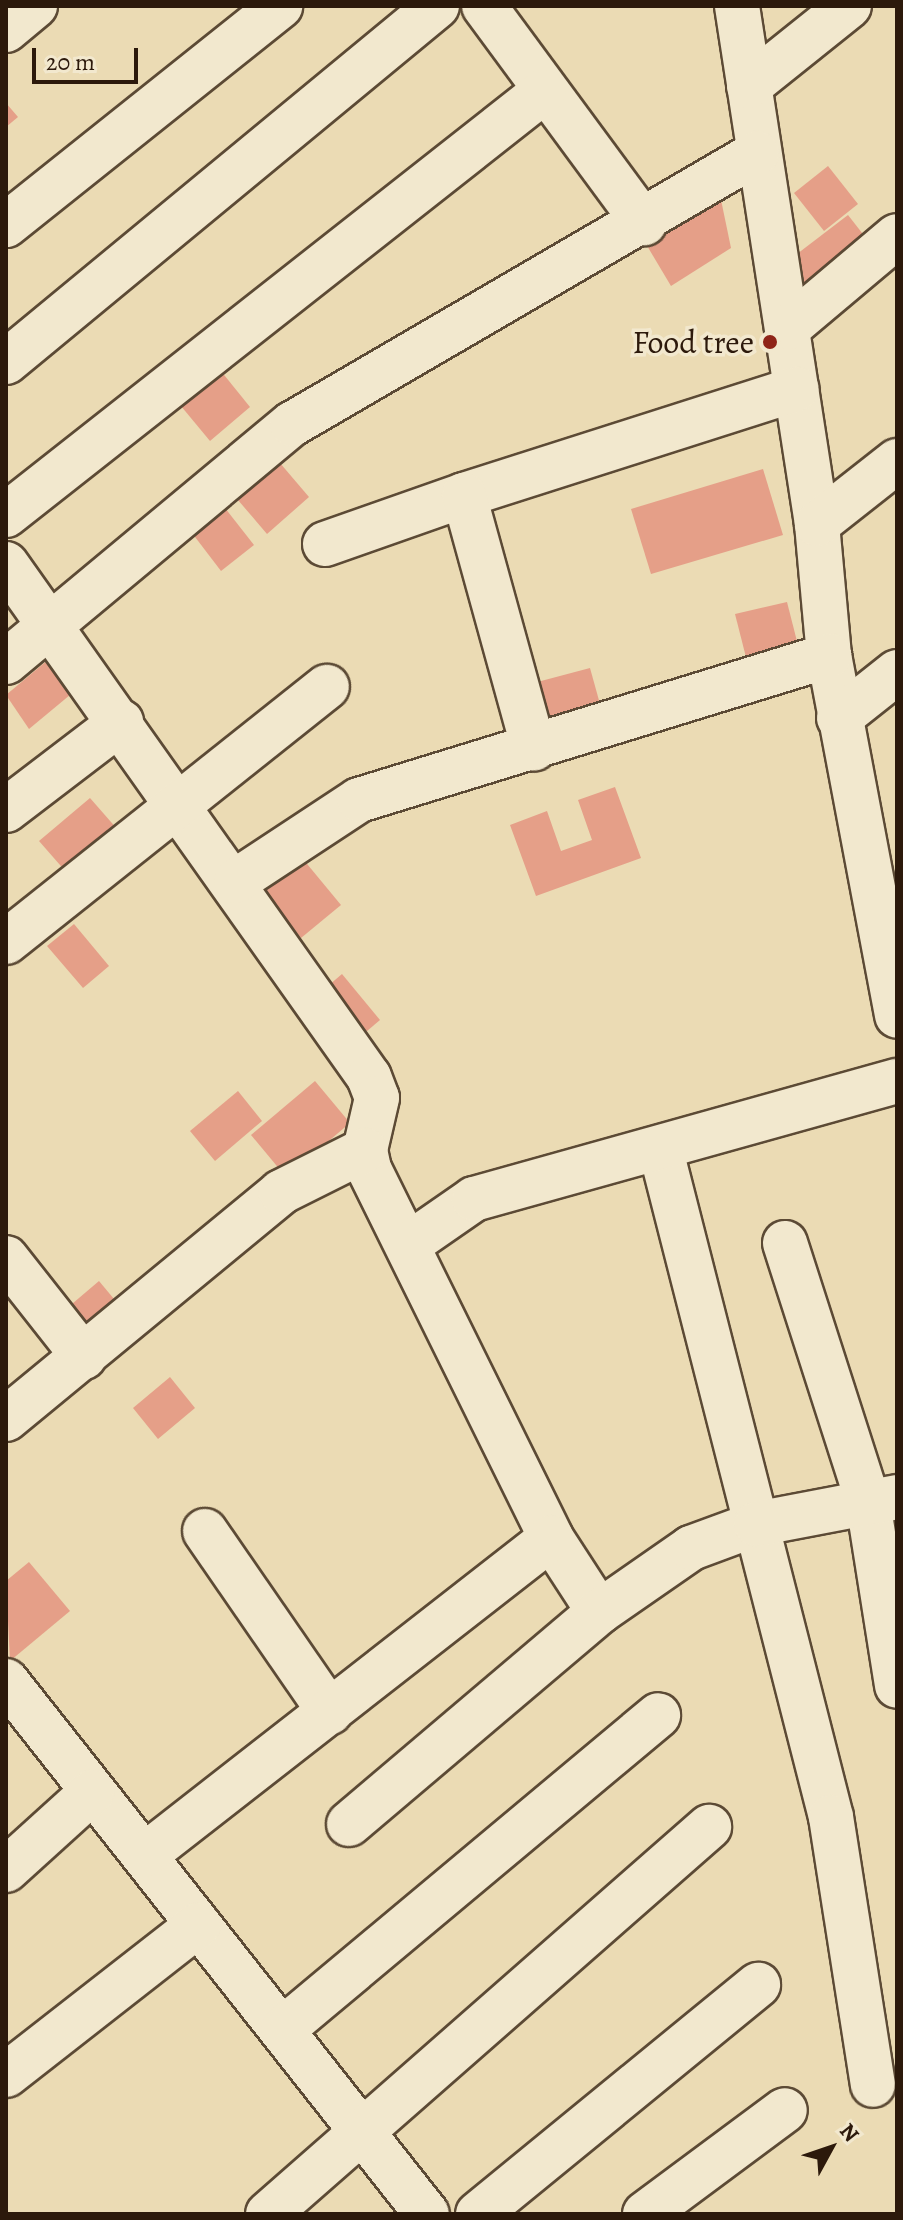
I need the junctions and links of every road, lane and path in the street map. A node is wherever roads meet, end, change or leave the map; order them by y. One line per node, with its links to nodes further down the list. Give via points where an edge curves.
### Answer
1 (35, 6): 7 (street)
2 (280, 6): 12 (street)
3 (437, 6): 15 (street)
4 (484, 6): 9 (street)
5 (737, 6): 8 (street)
6 (849, 6): 8 (street)
7 (6, 30)
8 (749, 86): 10 (street)
9 (543, 92): 11 (street); 19 (street)
10 (757, 153): 11 (street); 14 (street)
11 (644, 223): 23 (street, via 292,424)
12 (6, 225)
13 (897, 236): 14 (street)
14 (789, 327): 16 (street)
15 (6, 362)
16 (797, 389): 18 (street); 20 (street)
17 (897, 461): 20 (street)
18 (464, 495): 21 (street); 30 (street)
19 (6, 515)
20 (817, 524): 24 (street)
21 (325, 544)
22 (6, 564): 23 (street)
23 (53, 624): 25 (street); 29 (street)
24 (829, 655): 28 (street); 30 (street)
25 (6, 662)
26 (897, 672): 28 (street)
27 (327, 687): 31 (street)
28 (839, 718): 35 (street)
29 (121, 722): 31 (street); 32 (street)
30 (534, 749): 33 (street, via 359,800)
31 (183, 807): 33 (street); 34 (street)
32 (6, 810)
33 (236, 881): 37 (street, via 369,1077 377,1116)
34 (6, 942)
35 (897, 1016)
36 (897, 1081): 38 (street)
37 (365, 1150): 40 (street); 42 (street, via 281,1192)
38 (661, 1151): 40 (street, via 474,1199); 45 (street)
39 (785, 1243): 44 (street)
40 (409, 1244): 47 (street)
41 (6, 1258): 42 (street)
42 (84, 1357): 43 (street)
43 (6, 1419)
44 (882, 1500): 45 (street); 50 (street)
45 (756, 1524): 48 (street, via 691,1548); 62 (street, via 831,1817)
46 (205, 1531): 51 (street)
47 (551, 1538): 48 (street); 51 (street)
48 (599, 1612): 54 (street)
49 (6, 1681): 53 (street)
50 (897, 1686)
51 (330, 1712): 56 (street)
52 (658, 1715): 60 (street)
53 (92, 1792): 56 (street); 57 (street)
54 (349, 1824)
55 (709, 1827): 64 (street)
56 (145, 1855): 58 (street)
57 (6, 1870)
58 (198, 1925): 60 (street); 61 (street)
59 (758, 1985): 67 (street)
60 (283, 2029): 64 (street)
61 (6, 2075)
62 (870, 2086)
63 (785, 2110): 68 (street)
64 (359, 2127): 65 (street); 66 (street)
65 (268, 2214)
66 (427, 2214)
67 (478, 2214)
68 (645, 2214)

